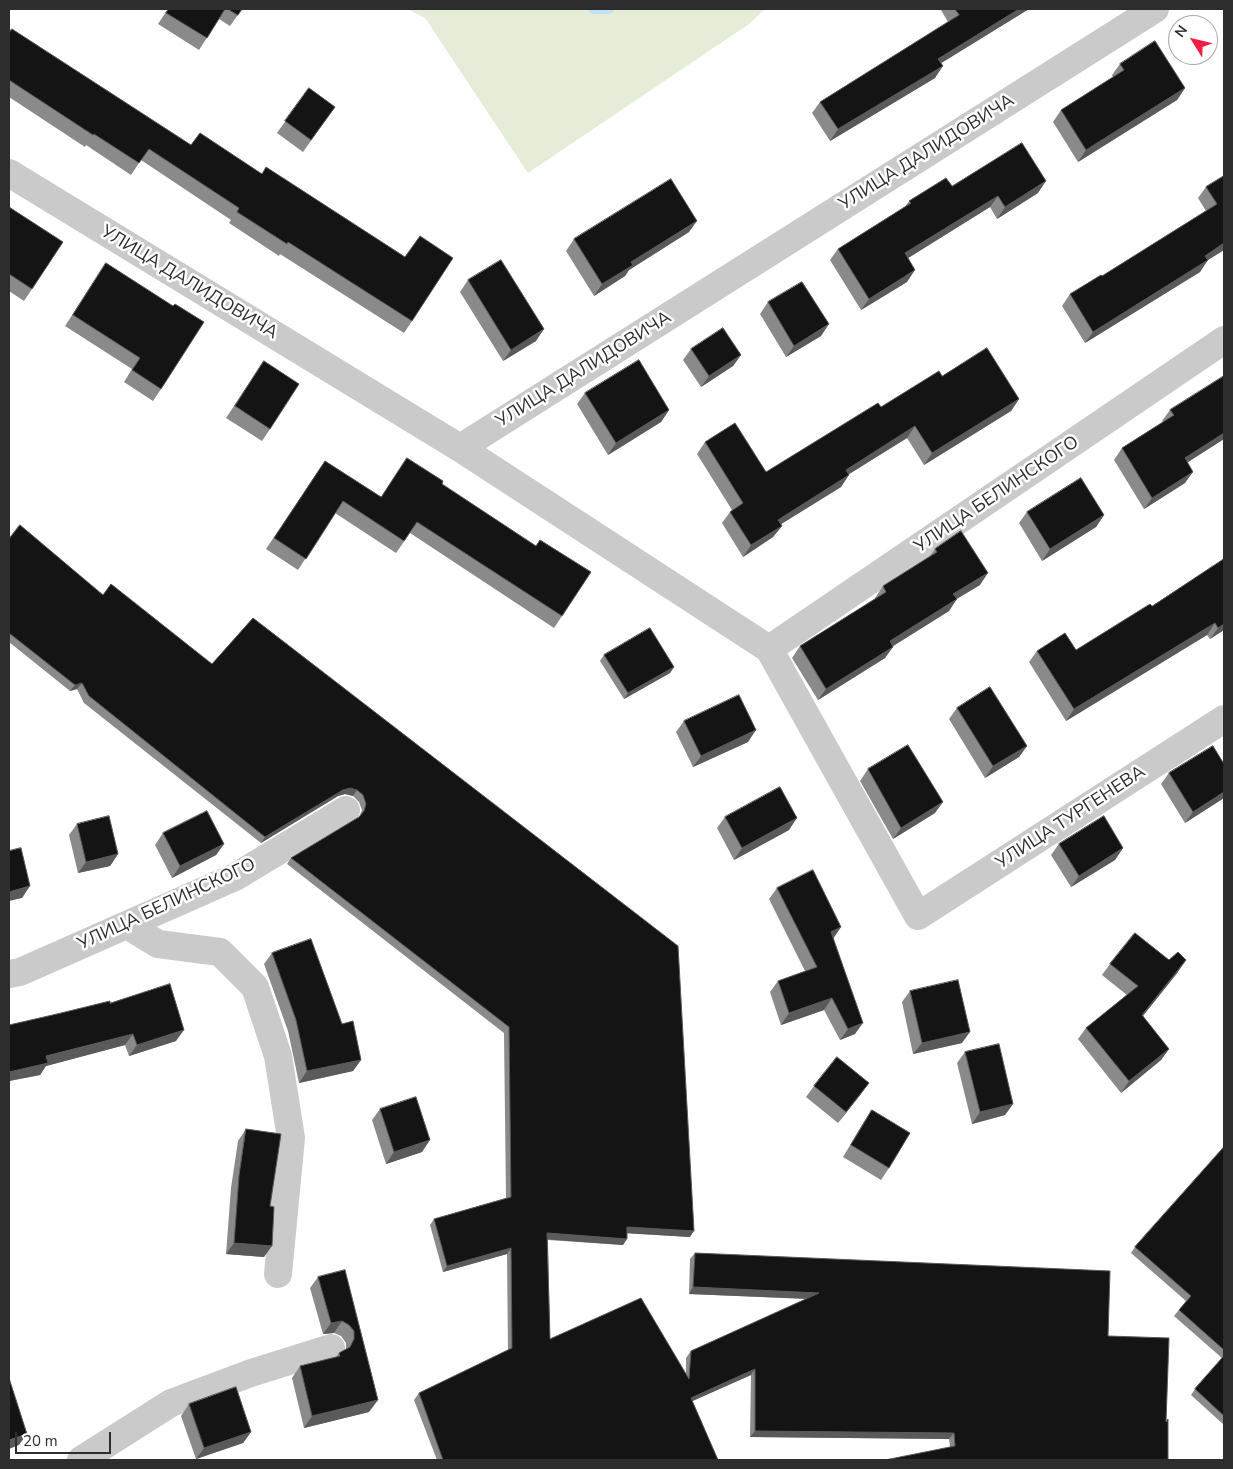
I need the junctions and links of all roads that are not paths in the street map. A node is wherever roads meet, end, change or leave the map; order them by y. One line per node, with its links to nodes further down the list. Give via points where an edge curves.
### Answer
1 (1155, 9): 4 (street, УЛИЦА ДАЛИДОВИЧА)
2 (9, 173): 4 (street, УЛИЦА ДАЛИДОВИЧА)
3 (1224, 340): 5 (street, УЛИЦА БЕЛИНСКОГО)
4 (460, 448): 5 (street)
5 (769, 649): 6 (street, УЛИЦА ТУРГЕНЕВА, via 918,916)
6 (1224, 719)
7 (346, 810): 8 (street, УЛИЦА БЕЛИНСКОГО, via 235,877)
8 (127, 925): 9 (street, УЛИЦА БЕЛИНСКОГО); 10 (street, via 158,944 220,952 255,987 278,1056 291,1138)
9 (9, 974)
10 (278, 1274)
11 (331, 1348): 12 (street, via 171,1403)
12 (81, 1460)

